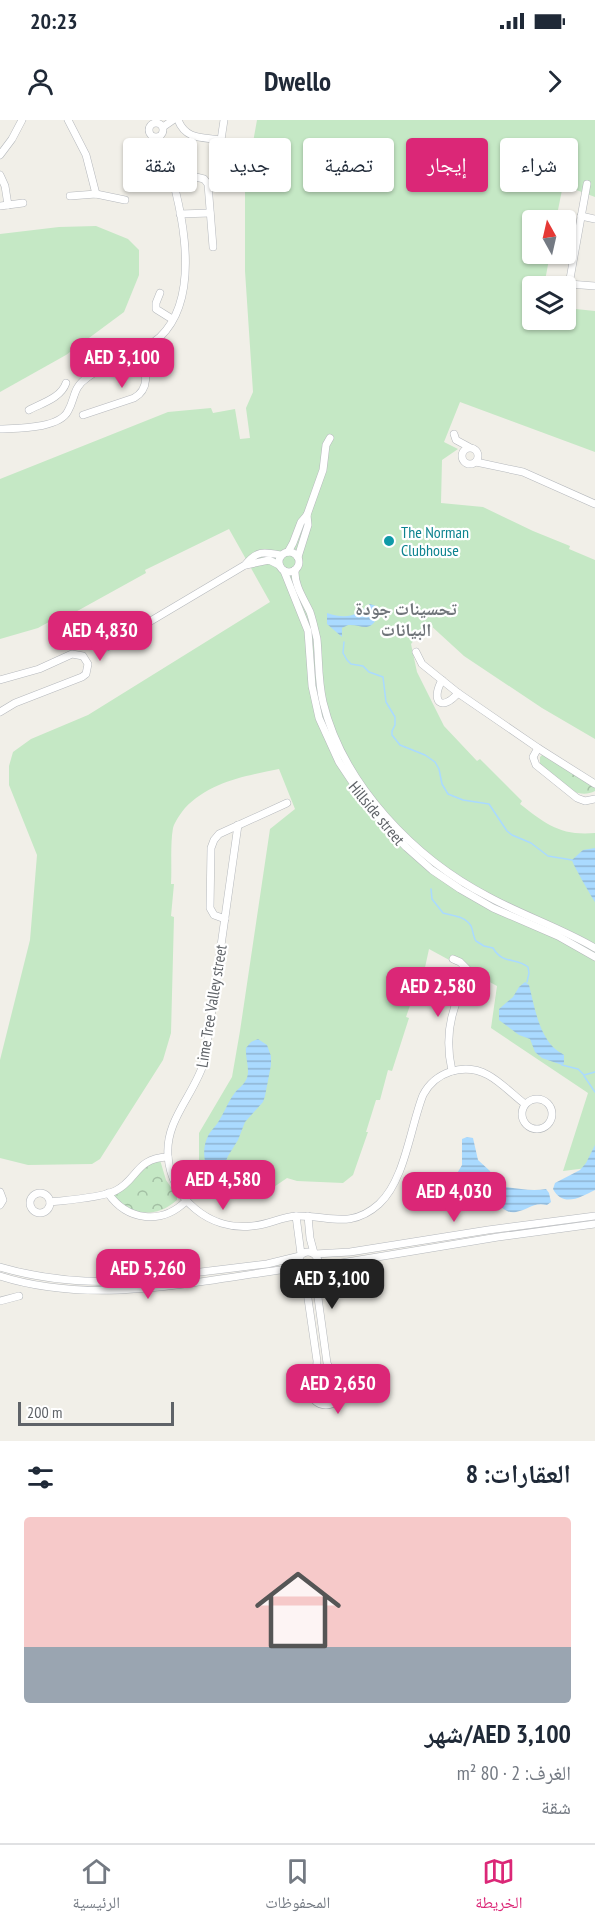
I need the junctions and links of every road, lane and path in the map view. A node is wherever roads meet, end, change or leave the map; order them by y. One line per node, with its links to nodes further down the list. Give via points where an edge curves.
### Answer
1 (22, 120): 11 (street)
2 (68, 120): 15 (street, via 86,155)
3 (173, 120): 7 (street)
4 (178, 120): 9 (street, via 189,135)
5 (225, 120): 10 (street)
6 (153, 122): 7 (street); 8 (street, via 150,133)
7 (163, 127): 8 (street)
8 (159, 137): 21 (street)
9 (209, 138)
10 (221, 138)
11 (0, 155)
12 (0, 175): 19 (street, via 5,186)
13 (197, 177): 20 (street, via 206,180 212,190)
14 (587, 184): 22 (street)
15 (96, 194): 16 (street); 17 (street)
16 (70, 196)
17 (125, 200)
18 (24, 203): 19 (street)
19 (4, 206)
20 (210, 213): 21 (street); 24 (street)
21 (180, 214): 29 (street, via 185,276)
22 (581, 216): 23 (street); 25 (street)
23 (595, 219)
24 (213, 247)
25 (570, 276)
26 (576, 285): 27 (street)
27 (595, 286)
28 (160, 293): 29 (street, via 156,309)
29 (172, 319): 30 (street, via 160,338)
30 (140, 350): 33 (street, via 92,374 78,385); 35 (street, via 146,380 142,393)
31 (66, 383): 32 (street)
32 (61, 393): 33 (street); 34 (street)
33 (73, 396): 36 (street, via 69,411 60,420 22,429)
34 (29, 410)
35 (83, 415)
36 (0, 429)
37 (454, 434): 39 (street, via 456,440)
38 (330, 438): 42 (street)
39 (469, 447): 40 (street, via 477,451); 40 (street, via 463,451 462,459 468,464)
40 (476, 462): 41 (street, via 523,472)
41 (595, 504)
42 (307, 515): 43 (street); 45 (street, Hillside street, via 308,525)
43 (285, 553): 44 (street); 45 (street); 46 (street)
44 (262, 557): 46 (street); 48 (street)
45 (298, 557): 47 (street, Hillside street)
46 (282, 568): 47 (street); 56 (street, Hillside street, via 308,631 319,718 339,762)
47 (295, 570): 56 (street, Hillside street, via 314,626 320,688 327,715)
48 (107, 646)
49 (416, 652): 51 (street, via 420,662)
50 (0, 680): 53 (street, via 72,654 82,656 88,664 82,677)
51 (442, 680): 52 (street); 52 (street, via 436,692 440,701 449,702)
52 (458, 693): 54 (street)
53 (0, 712)
54 (538, 748): 55 (street); 57 (street, via 533,757 536,765 578,798)
55 (595, 784)
56 (362, 791): 61 (street, Hillside street, via 408,840 450,873 500,903); 62 (street, Hillside street, via 382,823 445,880 483,903)
57 (595, 799)
58 (287, 803): 59 (street)
59 (238, 825): 60 (street, Lime Tree Valley street); 60 (street, via 216,837 211,848 210,908 214,915)
60 (225, 919): 66 (street, Lime Tree Valley street, via 205,1059 199,1078 174,1122)
61 (595, 948)
62 (595, 957)
63 (453, 959): 64 (street, via 474,976 457,998 451,1016 448,1043)
64 (452, 1071): 65 (street, via 470,1069 488,1075); 73 (street, Lime Tree Valley street, via 434,1080 423,1095 399,1171 381,1201 369,1212 347,1220)
65 (525, 1104): 65 (street, via 525,1124 535,1129 548,1125 553,1116 548,1103 535,1099)
66 (168, 1157): 68 (street, via 145,1163 123,1185); 69 (street, Lime Tree Valley street, via 174,1180)
67 (0, 1192): 71 (street)
68 (108, 1193): 69 (street, via 126,1211 145,1217 164,1215); 70 (street)
69 (186, 1201): 72 (street, Lime Tree Valley street, via 205,1216 233,1226 257,1226)
70 (50, 1202)
71 (0, 1205)
72 (296, 1216): 73 (street, Lime Tree Valley street); 76 (street)
73 (308, 1216): 77 (street)
74 (595, 1216): 78 (street, via 350,1252)
75 (595, 1224): 81 (street)
76 (298, 1230): 77 (street, via 305,1226); 79 (street)
77 (310, 1230): 78 (street)
78 (314, 1252): 79 (street); 81 (street)
79 (300, 1255): 80 (street, via 267,1264 126,1281 51,1278); 82 (street, via 298,1264)
80 (0, 1267)
81 (317, 1267): 82 (street)
82 (303, 1270): 83 (street, via 109,1291 49,1287); 84 (street)
83 (0, 1276)
84 (307, 1282): 87 (street, via 316,1283 327,1363); 88 (street, via 318,1365)
85 (19, 1296): 86 (street)
86 (0, 1301)
87 (333, 1375): 88 (street); 88 (street, via 341,1384 341,1392 335,1402 327,1405 316,1402 311,1395 310,1387)
88 (316, 1377)

